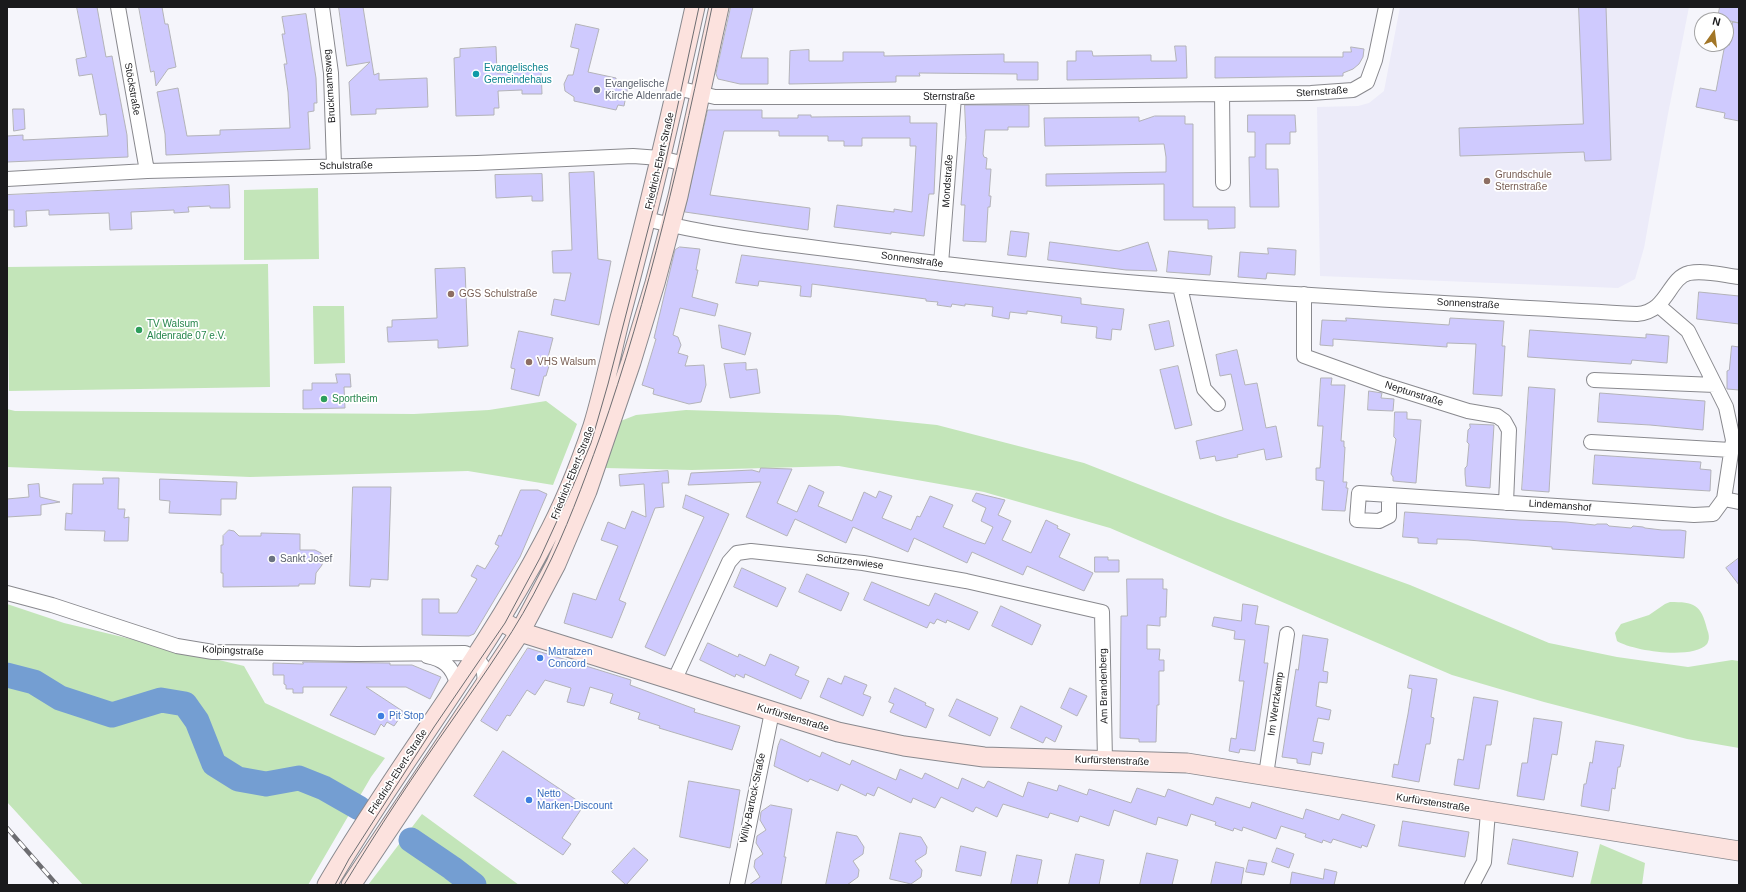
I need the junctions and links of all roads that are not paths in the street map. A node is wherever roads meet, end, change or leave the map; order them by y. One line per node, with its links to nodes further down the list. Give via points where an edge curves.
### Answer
1 (118, 7): 13 (street, Stöckstraße)
2 (322, 7): 12 (street, Bruckmannsweg, via 331,73)
3 (695, 7): 6 (main road, Friedrich-Ebert-Straße)
4 (719, 7): 7 (main road, Friedrich-Ebert-Straße)
5 (1386, 7): 8 (street, Sternstraße, via 1375,60 1367,82 1353,90)
6 (677, 88): 7 (street, Sternstraße); 10 (main road, Friedrich-Ebert-Straße)
7 (701, 93): 9 (street, Sternstraße, via 715,97); 11 (main road, Friedrich-Ebert-Straße)
8 (1222, 94): 9 (street, Sternstraße); 15 (street)
9 (954, 97): 18 (street, Mondstraße)
10 (660, 158): 11 (street, Schulstraße); 12 (street, Schulstraße, via 634,156); 16 (main road, Friedrich-Ebert-Straße)
11 (685, 164): 17 (main road, Friedrich-Ebert-Straße)
12 (334, 166): 13 (street, Schulstraße)
13 (147, 171): 14 (street, Schulstraße)
14 (7, 179)
15 (1223, 183)
16 (646, 219): 17 (street, Sonnenstraße); 34 (main road, Friedrich-Ebert-Straße, via 593,426 571,484 545,541)
17 (670, 225): 18 (street, Sonnenstraße); 35 (main road, Friedrich-Ebert-Straße, via 646,317 587,491 556,564)
18 (941, 264): 20 (street, Sonnenstraße)
19 (1739, 277): 22 (street, via 1689,273 1678,280)
20 (1180, 287): 21 (street, Sonnenstraße); 25 (street, via 1204,389)
21 (1304, 294): 22 (street, Sonnenstraße, via 1637,314 1646,313); 31 (street, Neptunstraße, via 1304,356 1468,411 1497,416 1504,421 1509,430)
22 (1659, 306): 24 (street, via 1688,331)
23 (1594, 380): 24 (street)
24 (1715, 385): 27 (street, via 1726,407 1733,440)
25 (1218, 404)
26 (1591, 442): 27 (street)
27 (1731, 450): 29 (street)
28 (1390, 495): 31 (street, Lindemanshof)
29 (1724, 499): 30 (street); 31 (street, Lindemanshof, via 1713,514 1694,515)
30 (1739, 502)
31 (1506, 503)
32 (7, 593): 37 (street, Kolpingstraße, via 177,646 213,652)
33 (1102, 612): 39 (street, Schützenwiese, via 966,581 863,563 751,551 737,553 729,562); 43 (street, Am Brandenberg)
34 (500, 620): 35 (main road, Kurfürstenstraße); 38 (main road, Friedrich-Ebert-Straße)
35 (520, 632): 39 (main road, Kurfürstenstraße); 41 (main road, Friedrich-Ebert-Straße)
36 (1287, 634): 44 (street, Im Wertzkamp)
37 (419, 654): 38 (street, Kolpingstraße, via 465,653); 40 (street, Kolpingstraße, via 447,664 454,672)
38 (475, 657): 40 (main road, Friedrich-Ebert-Straße); 41 (street, via 483,667)
39 (674, 681): 42 (main road, Kurfürstenstraße)
40 (457, 683): 47 (main road, Friedrich-Ebert-Straße, via 388,786)
41 (485, 686): 48 (main road, Friedrich-Ebert-Straße)
42 (772, 712): 43 (main road, Kurfürstenstraße, via 838,732 904,746 984,757); 49 (street, Willy-Bartock-Straße)
43 (1105, 761): 44 (main road, Kurfürstenstraße, via 1187,763)
44 (1266, 775): 45 (main road, Kurfürstenstraße)
45 (1488, 812): 46 (main road, Kurfürstenstraße); 50 (street, via 1484,862)
46 (1739, 851)
47 (327, 885)
48 (351, 885)
49 (736, 885)
50 (1472, 885)

